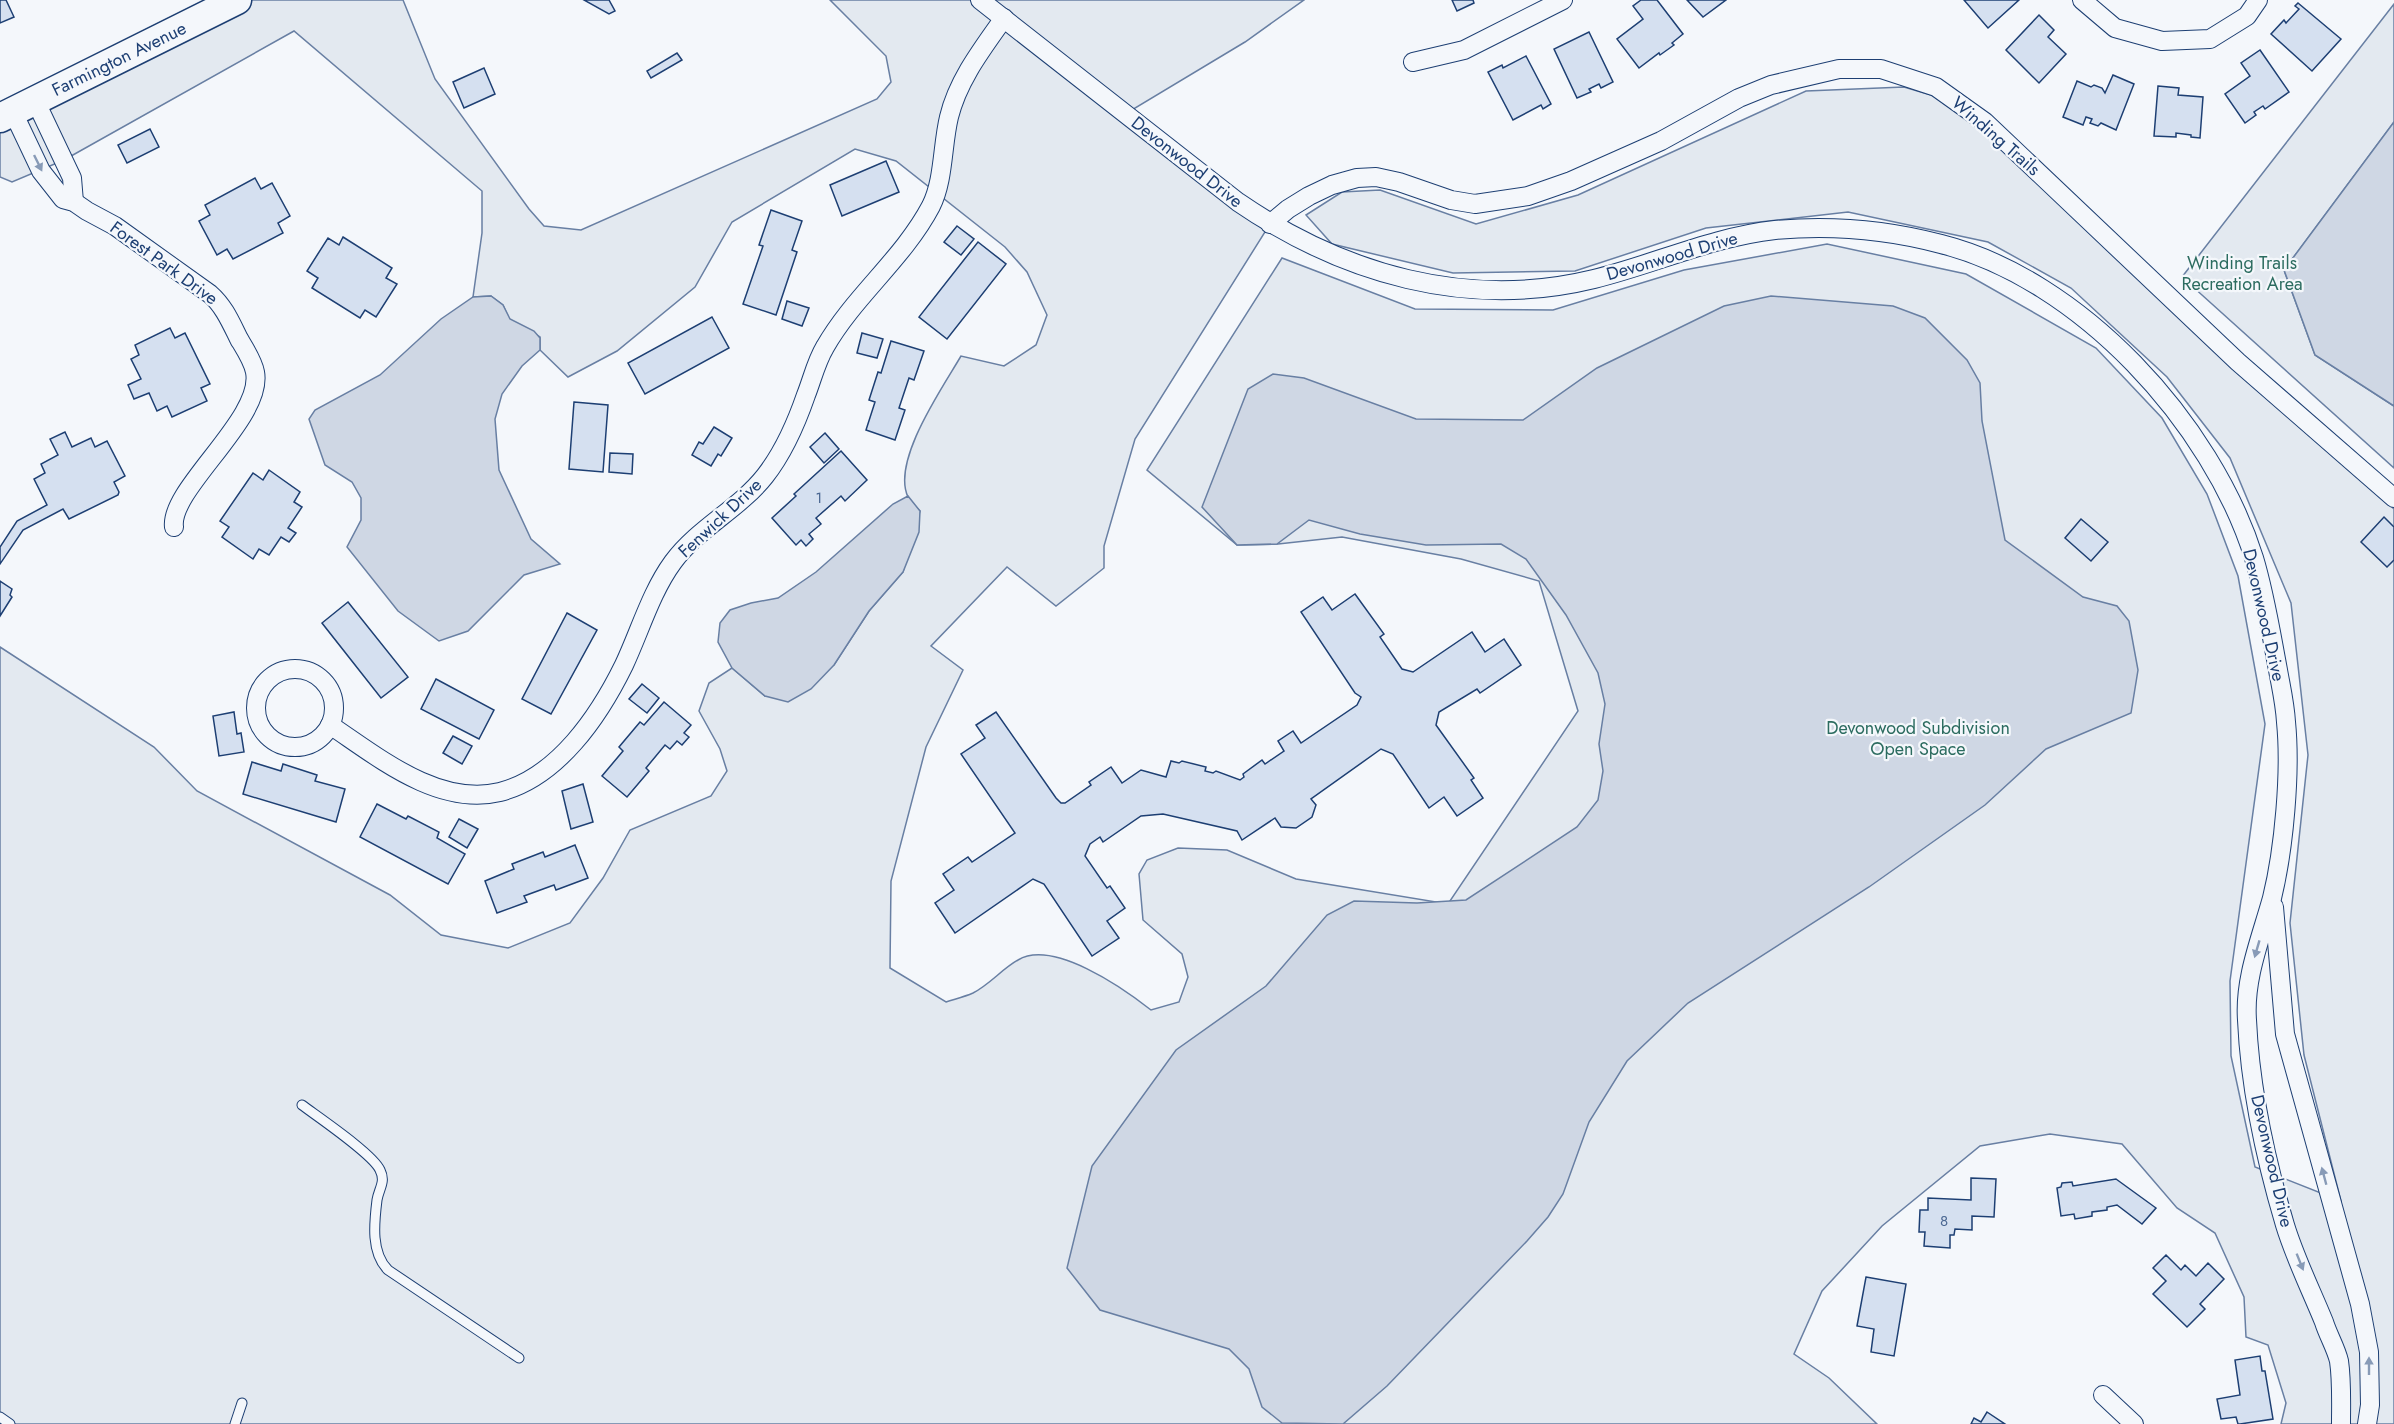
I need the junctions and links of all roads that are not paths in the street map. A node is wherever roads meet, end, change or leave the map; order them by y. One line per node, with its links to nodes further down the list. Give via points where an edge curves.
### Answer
1 (237, 0): 8 (main road, Farmington Avenue)
2 (980, 0): 6 (street, Devonwood Drive)
3 (1563, 0): 7 (street, via 1464,50)
4 (2082, 0): 5 (street, via 2115,28 2162,41 2210,39 2247,16)
5 (2258, 0)
6 (1004, 18): 10 (street, Devonwood Drive, via 1205,178); 13 (street, Fenwick Drive, via 959,88 949,119 936,194 918,227 850,309 825,347 794,428 765,476 675,560 612,687 566,751 538,774 509,789 453,792 404,771)
7 (1413, 62)
8 (16, 110): 9 (street, via 72,178); 9 (street, Forest Park Drive, one-way to 9, via 46,178 63,199)
9 (74, 202): 12 (street, Forest Park Drive, via 115,226 210,294 222,306 254,369 255,384 247,406 176,509)
10 (1270, 224): 11 (street, Winding Trails, via 1309,196 1356,178 1399,182 1475,204 1528,196 1661,141 1771,85 1839,69 1881,69 1936,87 1985,122 2238,362); 14 (street, Devonwood Drive, via 1340,259 1401,279 1452,287 1505,289 1591,280 1737,236 1777,230 1871,231 1944,244 2001,266 2051,294 2108,338 2153,381 2214,469 2253,556 2271,627 2286,721 2287,783)
11 (2394, 498)
12 (174, 526)
13 (330, 725): 13 (street, via 333,700 325,683 315,675 297,669 284,670 261,689 258,719 263,730 277,742 307,745)
14 (2273, 893): 23 (street, Devonwood Drive, one-way to 23, via 2252,965 2246,1016 2256,1096 2286,1227 2338,1360); 24 (street, Devonwood Drive, one-way to 14, via 2369,1352 2360,1304 2285,1034)
15 (302, 1105): 16 (lane, via 379,1167 384,1180 377,1199 375,1247 379,1261)
16 (519, 1358)
17 (2103, 1395): 22 (street)
18 (242, 1403): 21 (lane)
19 (0, 1417): 20 (lane)
20 (10, 1424)
21 (235, 1424)
22 (2134, 1424)
23 (2342, 1424)
24 (2367, 1424)

